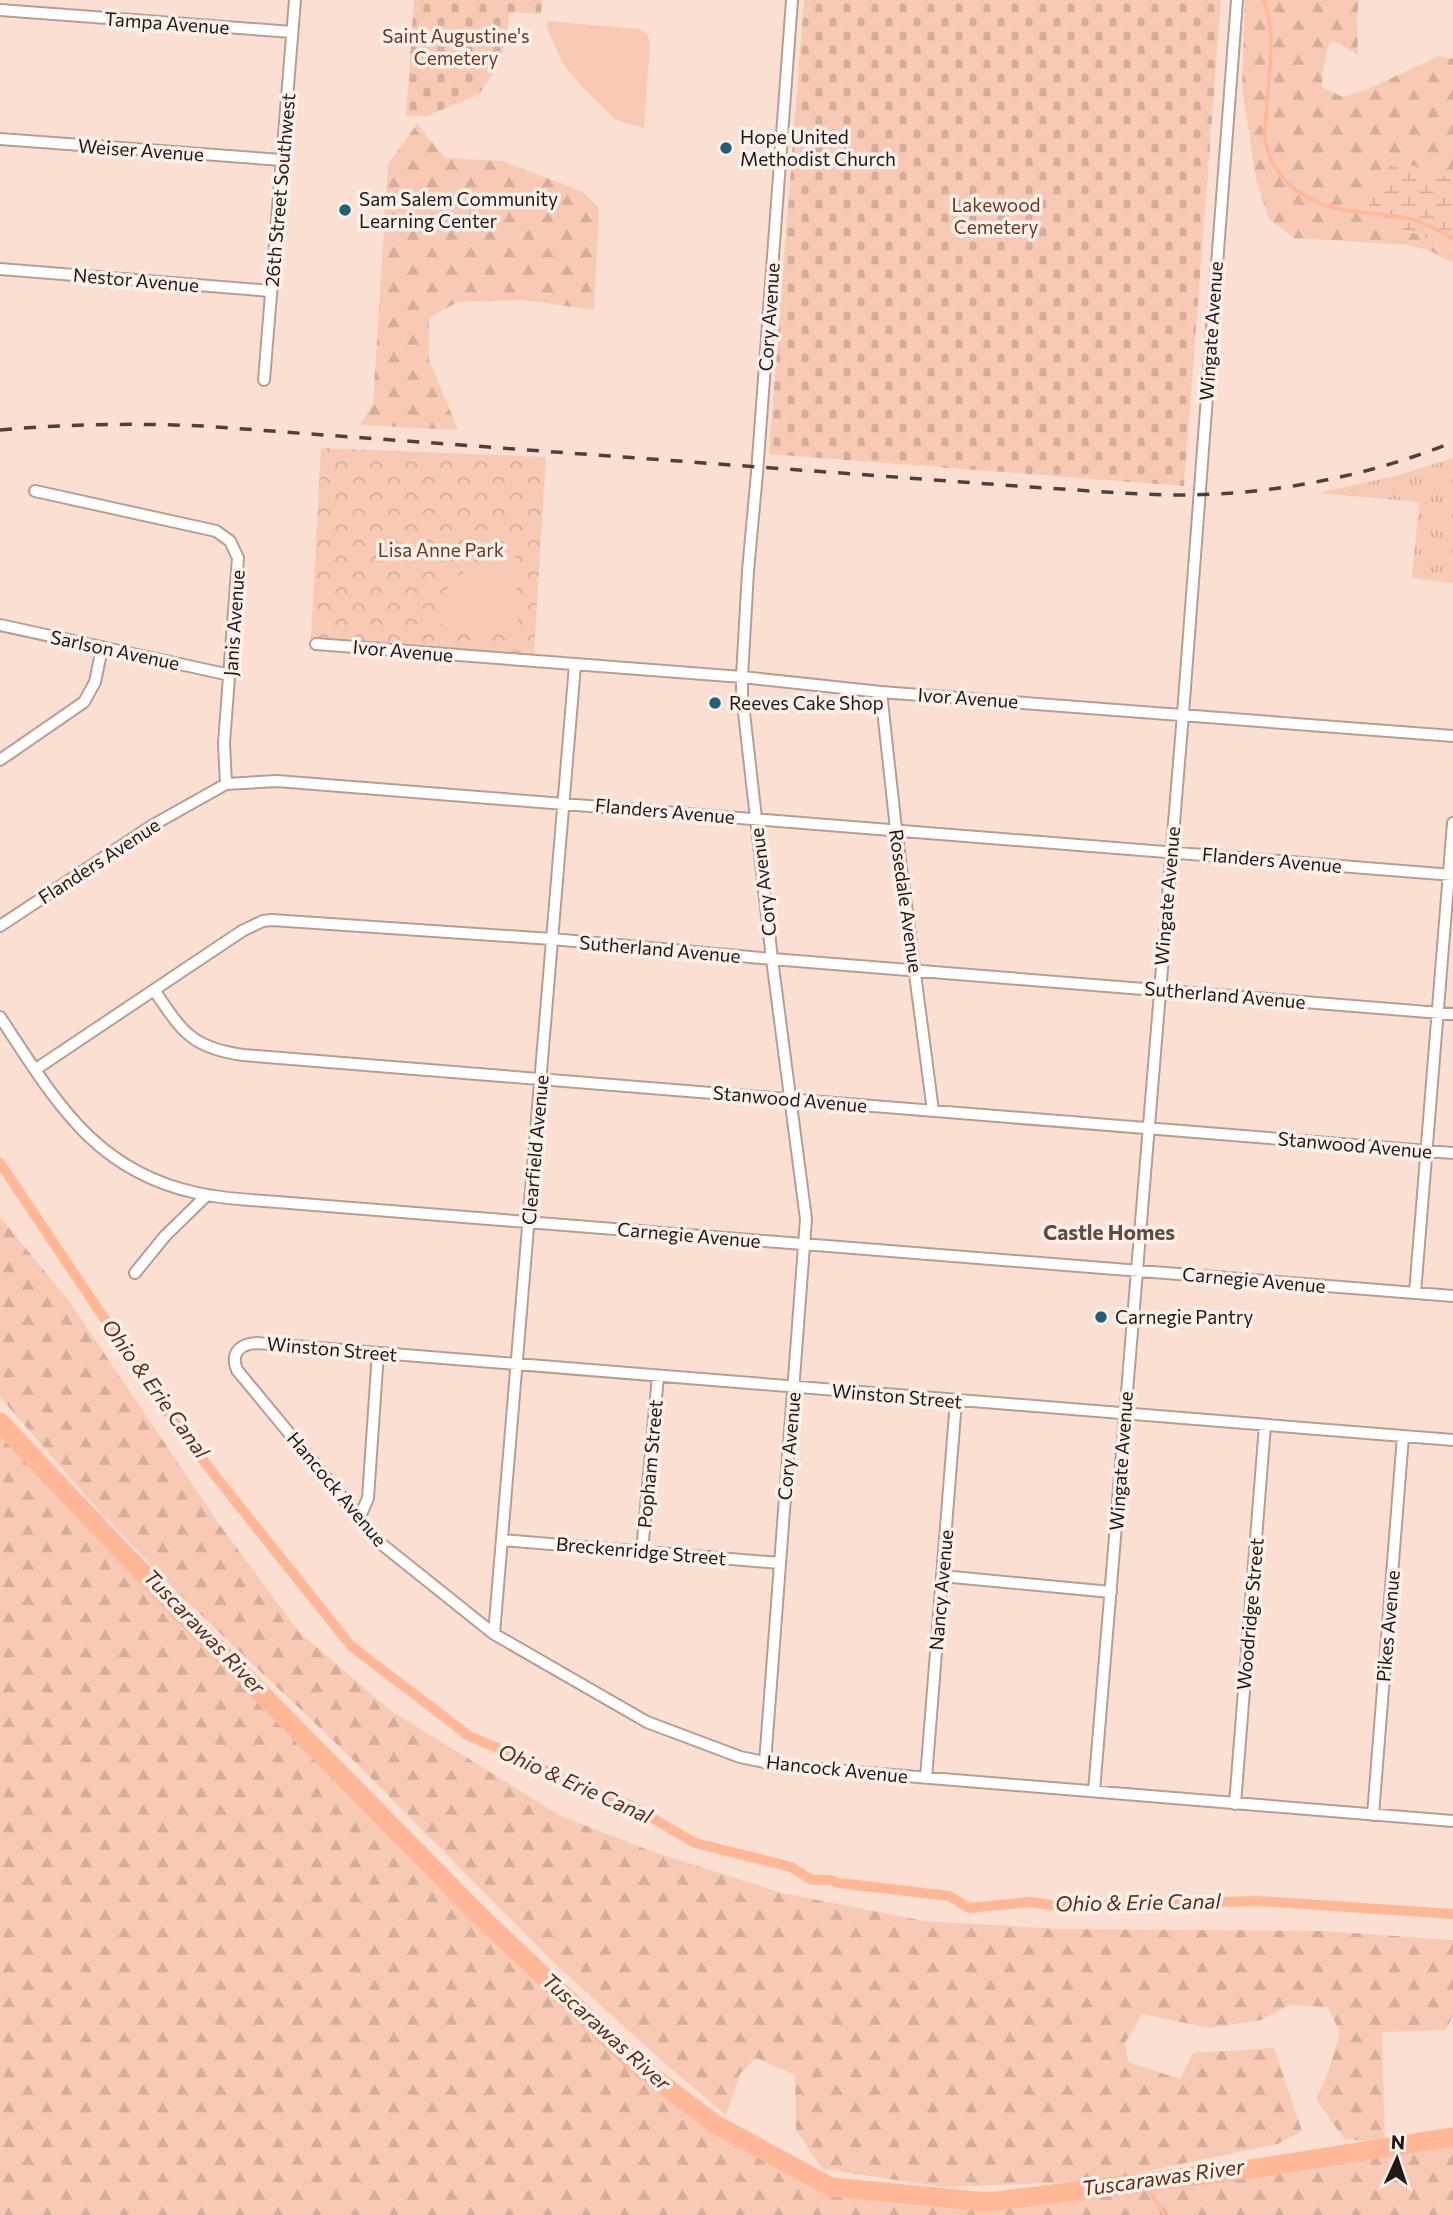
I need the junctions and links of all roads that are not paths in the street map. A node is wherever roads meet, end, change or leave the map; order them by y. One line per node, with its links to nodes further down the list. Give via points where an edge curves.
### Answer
1 (295, 0): 5 (street, 26th Street Southwest)
2 (792, 0): 17 (street, Cory Avenue)
3 (1237, 0): 19 (street, Wingate Avenue)
4 (0, 10): 5 (street, Tampa Avenue)
5 (292, 32): 7 (street, 26th Street Southwest)
6 (0, 139): 7 (street, Weiser Avenue)
7 (282, 160): 9 (street, 26th Street Southwest)
8 (0, 269): 9 (street, Nestor Avenue)
9 (271, 291): 10 (street, 26th Street Southwest)
10 (264, 380)
11 (35, 491): 16 (street, Janis Avenue, via 226,537 238,558)
12 (0, 625): 14 (street, Sarlson Avenue)
13 (316, 644): 15 (street, Ivor Avenue)
14 (102, 648): 16 (street, Sarlson Avenue); 21 (street, via 95,682 84,702)
15 (575, 665): 17 (street, Ivor Avenue); 23 (street, Clearfield Avenue)
16 (230, 675): 22 (street, Janis Avenue, via 224,743)
17 (742, 677): 18 (street, Ivor Avenue); 24 (street, Cory Avenue)
18 (881, 692): 19 (street, Ivor Avenue); 26 (street, Rosedale Avenue)
19 (1183, 714): 20 (street, Ivor Avenue); 27 (street, Wingate Avenue)
20 (1453, 736)
21 (0, 760)
22 (226, 784): 23 (street, Flanders Avenue, via 293,781); 29 (street, Flanders Avenue, via 153,825)
23 (564, 802): 24 (street, Flanders Avenue); 30 (street, Clearfield Avenue)
24 (756, 818): 26 (street, Flanders Avenue); 31 (street, Cory Avenue)
25 (1453, 823): 28 (street)
26 (896, 829): 27 (street, Flanders Avenue); 32 (street, Rosedale Avenue)
27 (1170, 852): 28 (street, Flanders Avenue); 34 (street, Wingate Avenue)
28 (1451, 875): 35 (street)
29 (0, 926)
30 (552, 939): 31 (street, Sutherland Avenue); 33 (street, Sutherland Avenue, via 263,921); 39 (street, Clearfield Avenue)
31 (772, 959): 32 (street, Sutherland Avenue); 40 (street, Cory Avenue)
32 (915, 970): 34 (street, Sutherland Avenue); 41 (street, Rosedale Avenue)
33 (153, 990): 38 (street, Sutherland Avenue); 39 (street, Stanwood Avenue, via 182,1028 220,1052)
34 (1159, 990): 35 (street, Sutherland Avenue); 42 (street, Wingate Avenue)
35 (1438, 1012): 36 (street, Sutherland Avenue); 43 (street)
36 (1453, 1014)
37 (0, 1017): 38 (street, Carnegie Avenue)
38 (36, 1069): 45 (street, Carnegie Avenue, via 58,1104 99,1147 153,1179)
39 (541, 1079): 40 (street, Stanwood Avenue); 46 (street, Clearfield Avenue)
40 (792, 1099): 41 (street, Stanwood Avenue); 47 (street, Cory Avenue, via 806,1219)
41 (933, 1111): 42 (street, Stanwood Avenue)
42 (1148, 1128): 43 (street, Stanwood Avenue); 48 (street, Wingate Avenue)
43 (1426, 1150): 44 (street, Stanwood Avenue); 50 (street)
44 (1453, 1153)
45 (206, 1195): 46 (street, Carnegie Avenue); 49 (street)
46 (528, 1222): 47 (street, Carnegie Avenue); 54 (street, Clearfield Avenue)
47 (804, 1245): 48 (street, Carnegie Avenue); 56 (street, Cory Avenue)
48 (1136, 1270): 50 (street, Carnegie Avenue); 58 (street, Wingate Avenue)
49 (135, 1273)
50 (1415, 1293): 51 (street, Carnegie Avenue)
51 (1453, 1296)
52 (257, 1343): 53 (street, Winston Street); 62 (street, Hancock Avenue, via 237,1350 237,1370)
53 (378, 1353): 54 (street, Winston Street); 62 (street, via 368,1498)
54 (517, 1364): 55 (street, Winston Street); 63 (street, Clearfield Avenue)
55 (658, 1376): 56 (street, Winston Street); 64 (street, Popham Street)
56 (794, 1388): 57 (street, Winston Street); 65 (street, Cory Avenue)
57 (956, 1401): 58 (street, Winston Street); 66 (street, Nancy Avenue)
58 (1124, 1413): 59 (street, Winston Street); 67 (street, Wingate Avenue)
59 (1265, 1425): 60 (street, Winston Street); 72 (street, Woodridge Street)
60 (1404, 1436): 61 (street, Winston Street); 73 (street, Pikes Avenue)
61 (1453, 1440)
62 (359, 1519): 68 (street, Hancock Avenue, via 388,1550)
63 (502, 1540): 64 (street, Breckenridge Street); 68 (street, Clearfield Avenue)
64 (642, 1551): 65 (street, Breckenridge Street)
65 (780, 1563): 69 (street, Cory Avenue)
66 (942, 1576): 67 (street); 70 (street, Nancy Avenue)
67 (1111, 1592): 71 (street, Wingate Avenue)
68 (494, 1634): 69 (street, Hancock Avenue, via 647,1722)
69 (765, 1763): 70 (street, Hancock Avenue)
70 (926, 1778): 71 (street, Hancock Avenue)
71 (1094, 1791): 72 (street, Hancock Avenue)
72 (1235, 1804): 73 (street, Hancock Avenue)
73 (1373, 1815): 74 (street, Hancock Avenue)
74 (1453, 1821)

